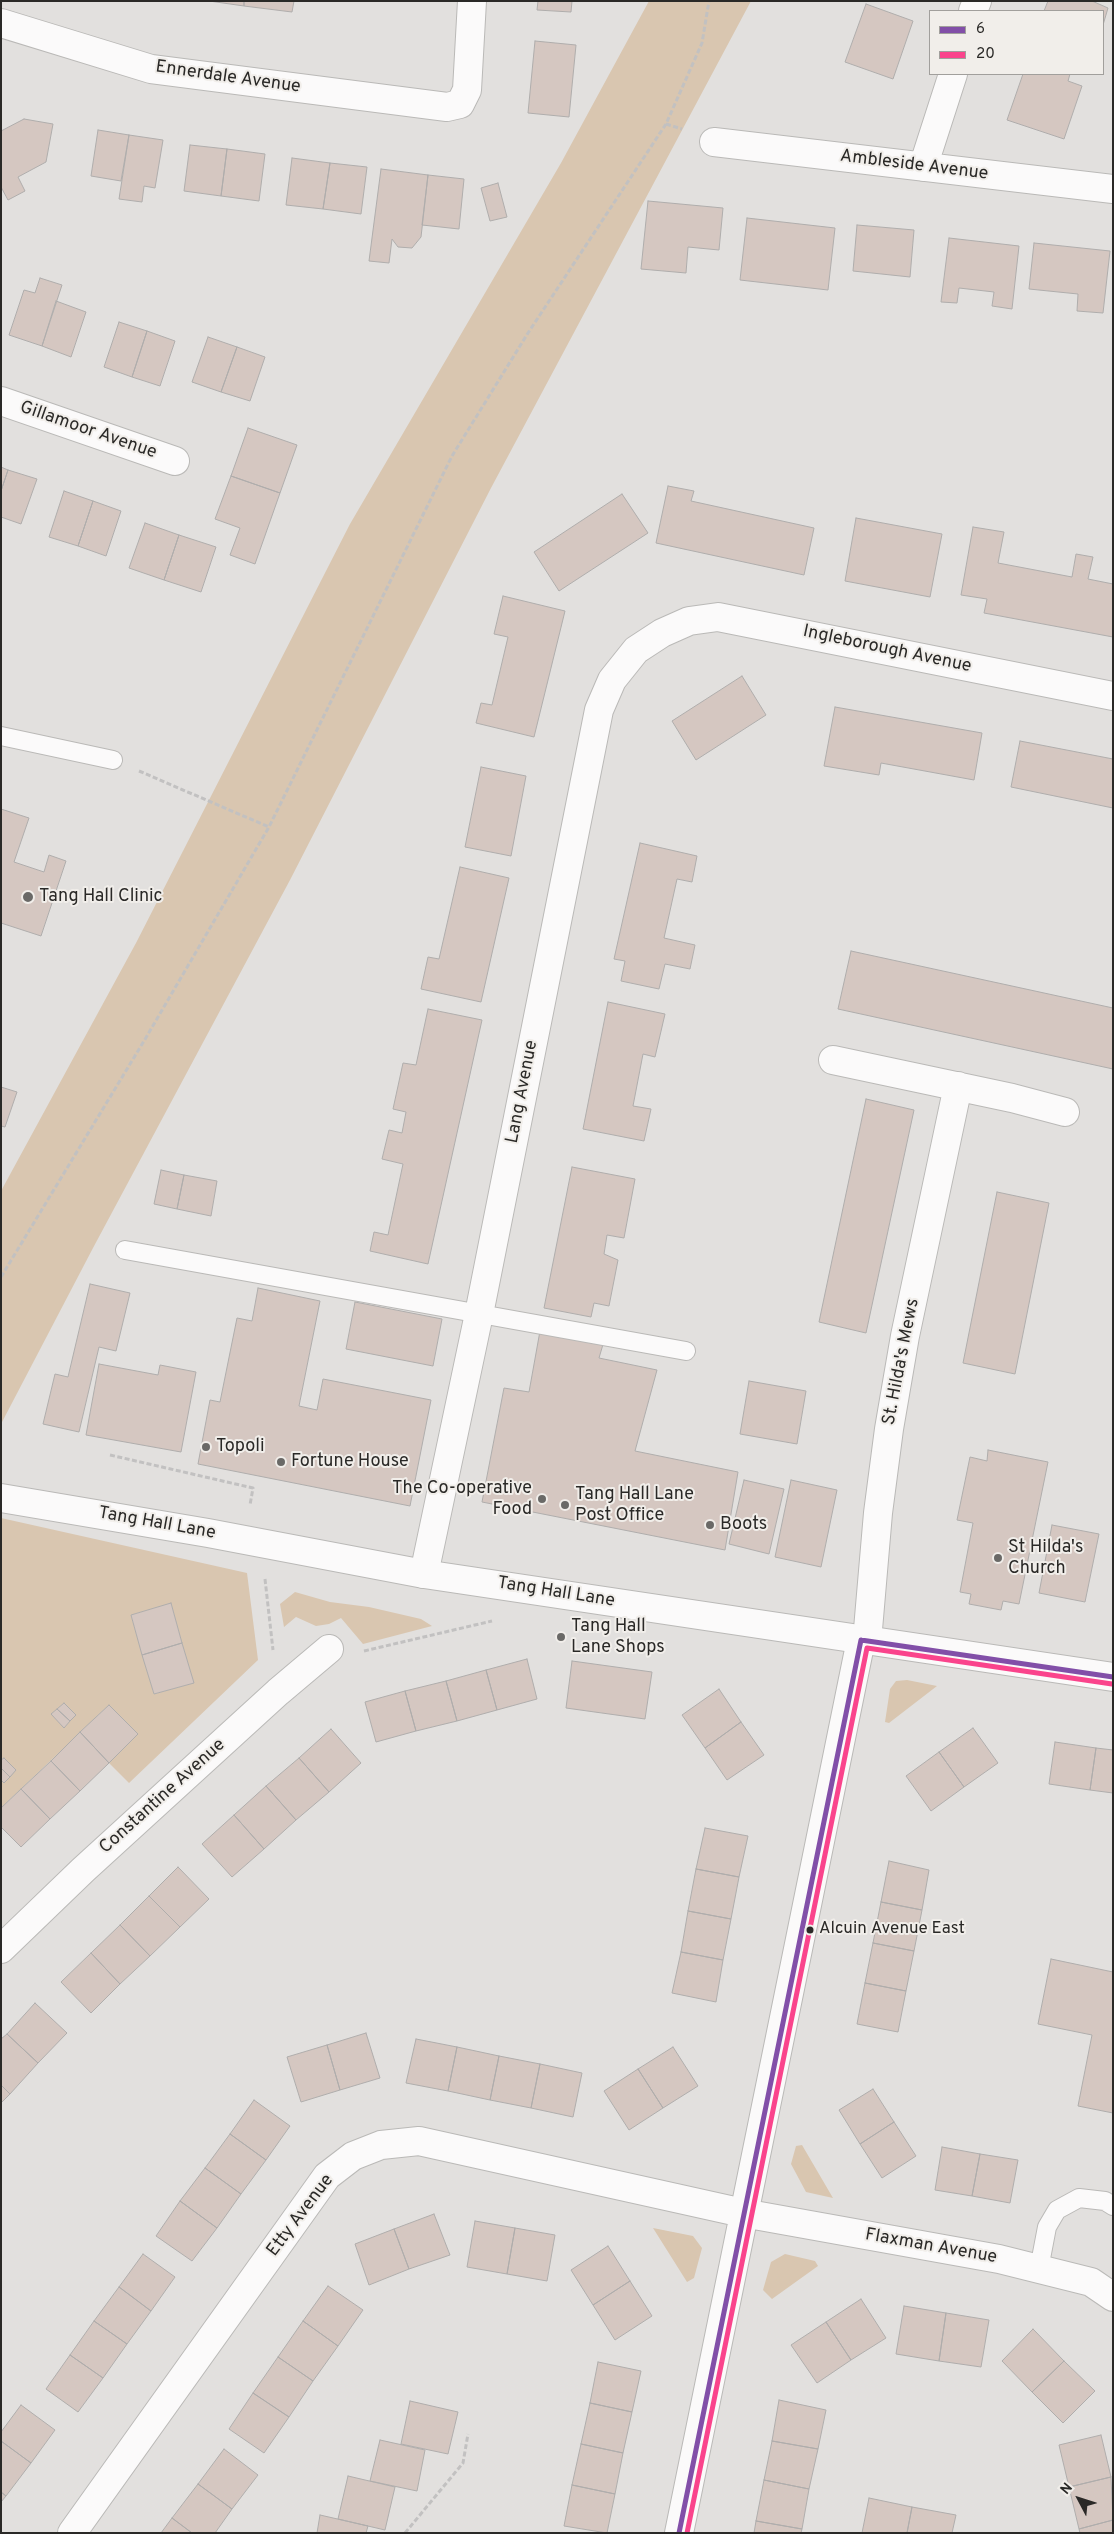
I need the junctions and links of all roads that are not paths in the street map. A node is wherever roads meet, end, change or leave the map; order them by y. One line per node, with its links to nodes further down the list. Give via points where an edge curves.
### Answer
1 (472, 1): 2 (street, Ennerdale Avenue, via 467,90 460,104 448,108 151,69)
2 (1, 23)
3 (953, 75): 5 (street)
4 (714, 142): 5 (street, Ambleside Avenue)
5 (923, 167): 6 (street, Ambleside Avenue)
6 (1113, 189)
7 (1, 401): 8 (street, Gillamoor Avenue)
8 (175, 461)
9 (662, 633): 10 (street, Ingleborough Avenue, via 689,621 718,617); 17 (street, Lang Avenue, via 636,650 612,680 599,710)
10 (1113, 696)
11 (1, 736): 12 (lane)
12 (113, 760)
13 (833, 1060): 14 (street)
14 (958, 1086): 15 (street); 21 (street, St. Hilda's Mews, via 905,1336 889,1429)
15 (1065, 1112)
16 (125, 1250): 17 (lane)
17 (479, 1314): 18 (lane); 20 (street, Lang Avenue)
18 (686, 1351)
19 (1, 1498): 20 (street, Tang Hall Lane)
20 (424, 1574): 21 (street, Tang Hall Lane)
21 (864, 1640): 23 (street, Tang Hall Lane); 26 (street, St. Hilda's Mews)
22 (329, 1649): 24 (street, Constantine Avenue, via 83,1870)
23 (1113, 1678)
24 (1, 1949)
25 (1113, 2206): 27 (lane, via 1104,2201 1079,2198 1057,2210 1047,2227)
26 (743, 2213): 27 (street, Flaxman Avenue, via 999,2258); 29 (street, Etty Avenue, via 419,2140 382,2145 353,2156 327,2176); 30 (street, St. Hilda's Mews)
27 (1039, 2269): 28 (street, Flaxman Avenue, via 1091,2282)
28 (1113, 2297)
29 (72, 2533)
30 (678, 2533)

